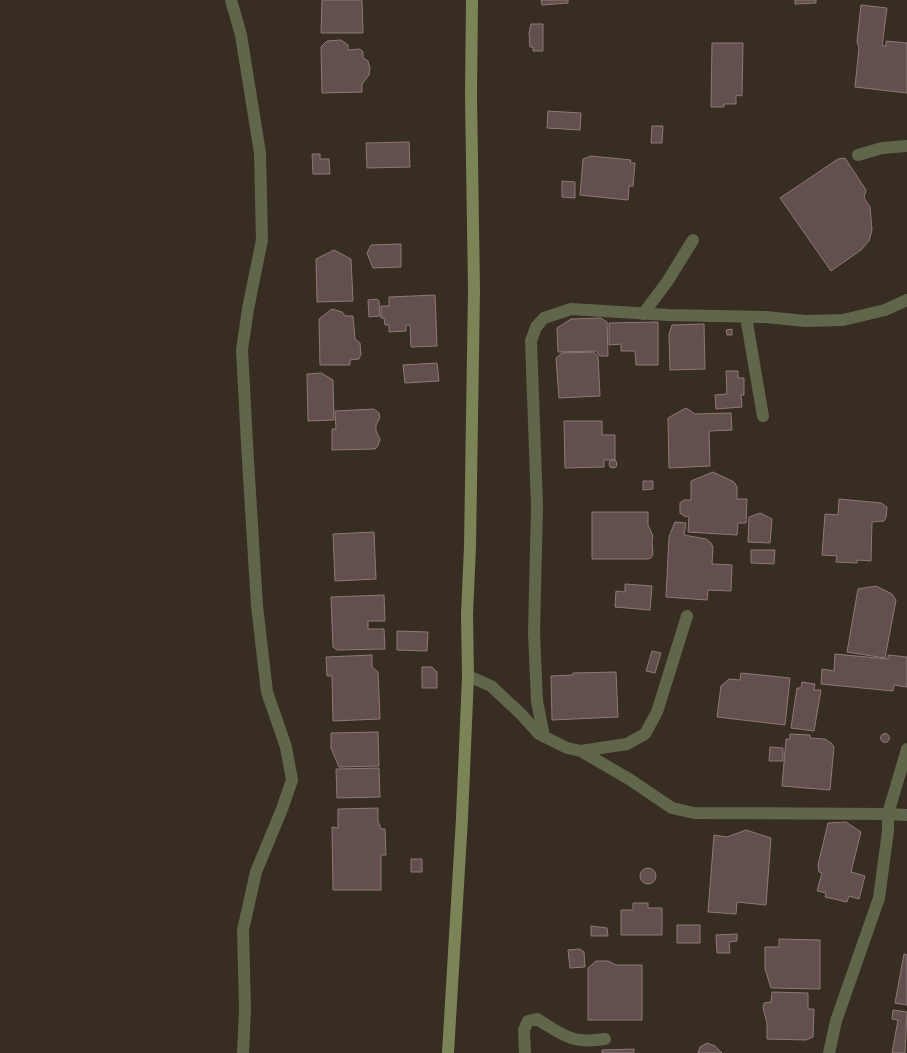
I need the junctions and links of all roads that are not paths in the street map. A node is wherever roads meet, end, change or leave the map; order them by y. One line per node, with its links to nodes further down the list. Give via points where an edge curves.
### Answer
1 (231, 0): 18 (street, via 241,35 260,153 262,240 242,350 257,606 267,692 286,747 292,780 256,872 243,930)
2 (472, 0): 11 (main road, via 474,290)
3 (907, 146): 4 (street, via 882,148)
4 (858, 155)
5 (694, 240): 7 (street)
6 (907, 300): 8 (street, via 885,310 843,320)
7 (644, 314): 8 (street); 12 (street, via 571,309 544,318 536,327 531,341 537,506 534,633 537,701)
8 (746, 317): 9 (street)
9 (763, 416)
10 (687, 616): 14 (street, via 657,712 645,734 627,744)
11 (468, 676): 12 (street, via 490,686); 19 (main road)
12 (544, 736): 14 (street)
13 (907, 749): 15 (street)
14 (581, 751): 15 (street, via 672,808 694,813)
15 (888, 814): 16 (street); 21 (street, via 878,898 836,1021)
16 (907, 815)
17 (605, 1039): 20 (street, via 572,1040 532,1019 524,1030)
18 (243, 1053)
19 (448, 1053)
20 (525, 1053)
21 (829, 1053)

